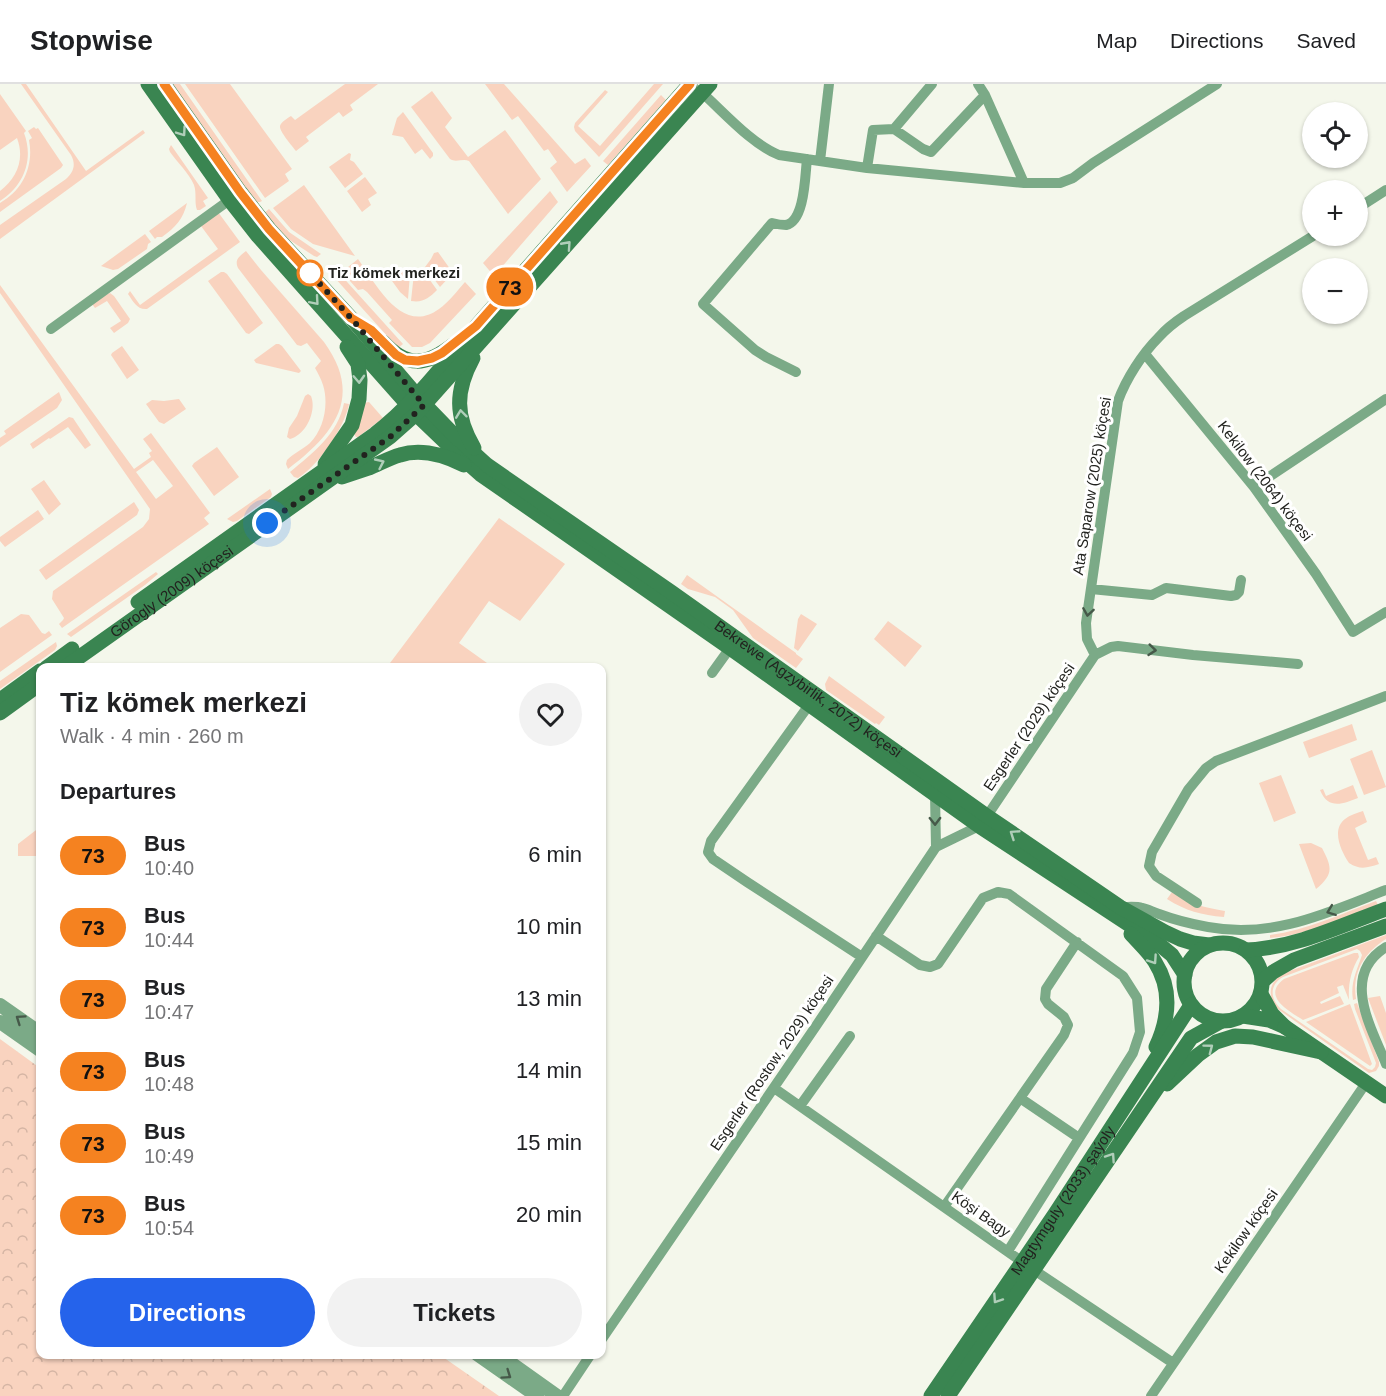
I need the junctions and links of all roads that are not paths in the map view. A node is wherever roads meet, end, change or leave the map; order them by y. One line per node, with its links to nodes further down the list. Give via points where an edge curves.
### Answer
1 (148, 84): 15 (main road, one-way to 15)
2 (164, 84): 15 (main road)
3 (829, 84): 11 (street)
4 (932, 84): 9 (street)
5 (978, 84): 8 (street)
6 (1216, 84): 13 (street, via 1073,178 1060,183)
7 (699, 86): 10 (street, via 766,150); 21 (main road, Görogly (2009) köçesi)
8 (984, 95): 9 (street, via 931,152); 13 (street)
9 (894, 129): 12 (street, via 873,130)
10 (807, 159): 11 (street); 23 (street, via 801,206 794,220 787,225 772,223 703,304 755,350)
11 (820, 161): 12 (street)
12 (867, 168): 13 (street)
13 (1024, 183)
14 (1386, 190): 16 (street)
15 (235, 196): 18 (main road); 19 (main road, one-way to 19, via 258,236); 20 (street)
16 (1368, 202)
17 (1302, 243): 22 (street, Ata Saparow (2025) köçesi, via 1184,316)
18 (351, 318): 21 (main road, via 405,360 432,358); 25 (main road)
19 (337, 326): 25 (main road); 27 (main road, one-way to 27, via 358,364 359,399 351,425)
20 (51, 329)
21 (481, 330): 25 (main road, Görogly (2009) köçesi); 26 (main road, one-way to 21, via 465,432 459,404)
22 (1146, 354): 28 (street, Kekilow (2064) köçesi); 30 (street, Ata Saparow (2025) köçesi, via 1118,400)
23 (796, 372)
24 (1386, 399): 28 (street)
25 (416, 405): 26 (main road, Bekrewe (Agzybirlik, 2072) köçesi, via 462,458); 27 (main road, Görogly (2009) köçesi, via 390,437)
26 (484, 469): 27 (main road, one-way to 26, via 416,452); 32 (main road, Bekrewe (Agzybirlik, 2072) köçesi); 42 (main road, Bekrewe (Agzybirlik, 2072) köçesi, via 662,585)
27 (321, 479): 34 (main road, Görogly (2009) köçesi); 35 (main road, Görogly (2009) köçesi)
28 (1254, 487): 31 (street, Kekilow (2064) köçesi, via 1353,632)
29 (1241, 580): 30 (street, via 1239,592 1231,596 1166,588 1152,595)
30 (1092, 589): 33 (street, Ata Saparow (2025) köçesi, one-way to 33, via 1086,623 1087,639)
31 (1386, 612)
32 (730, 648): 37 (street); 42 (main road, Bekrewe (Agzybirlik, 2072) köçesi)
33 (1095, 655): 36 (street, one-way to 36, via 1118,646); 45 (street, Esgerler (2029) köçesi)
34 (53, 663)
35 (71, 663)
36 (1298, 663)
37 (712, 673)
38 (36, 674): 41 (main road)
39 (36, 687): 43 (main road)
40 (1386, 696): 48 (street, via 1206,768 1188,790 1152,852 1149,866 1155,876)
41 (0, 700)
42 (812, 700): 44 (main road, Bekrewe (Agzybirlik, 2072) köçesi); 45 (main road, Bekrewe (Agzybirlik, 2072) köçesi); 57 (street, via 711,841 708,852)
43 (0, 713)
44 (935, 794): 45 (main road, Bekrewe (Agzybirlik, 2072) köçesi); 46 (street, one-way to 46)
45 (983, 821): 46 (street); 50 (main road, Bekrewe (Agzybirlik, 2072) köçesi)
46 (936, 847): 52 (street, Esgerler (Rostow, 2029) köçesi)
47 (1386, 890): 50 (street, one-way to 50, via 1294,924 1248,931 1177,920 1140,907)
48 (1197, 903)
49 (1386, 909): 56 (main road, via 1293,943)
50 (1118, 911): 54 (main road, Bekrewe (Agzybirlik, 2072) köçesi, via 1180,939); 58 (main road, Bekrewe (Agzybirlik, 2072) köçesi, via 1172,955); 73 (main road, one-way to 73, via 1155,961 1165,981 1167,998 1160,1037)
51 (1386, 926): 59 (main road, via 1294,960 1273,972)
52 (876, 936): 53 (street, via 920,965 930,967 938,964 983,898 998,892 1009,894); 57 (street, Esgerler (Rostow, 2029) köçesi)
53 (1077, 942): 75 (street, via 1046,989 1048,1004 1068,1025); 78 (street, via 1123,976 1137,998 1140,1032 1133,1053)
54 (1209, 945): 56 (main road, via 1231,944); 58 (main road, via 1195,955)
55 (1386, 947): 70 (street, via 1371,960 1362,985 1365,1011)
56 (1245, 950): 59 (main road, via 1258,963)
57 (862, 957): 72 (street, Esgerler (Rostow, 2029) köçesi)
58 (1185, 975): 61 (main road)
59 (1262, 988): 62 (main road, via 1254,1007); 65 (main road, via 1272,1014)
60 (0, 1005): 66 (street, one-way to 60)
61 (1191, 1005): 64 (main road, via 1203,1016); 73 (main road, Magtymguly (2033) şaýoly)
62 (1243, 1016): 64 (main road); 65 (main road)
63 (0, 1022): 68 (street)
64 (1220, 1022): 76 (main road, Magtymguly (2033) şaýoly, via 1191,1038)
65 (1285, 1027): 69 (main road)
66 (36, 1030)
67 (850, 1036): 77 (street)
68 (36, 1047)
69 (1321, 1052): 71 (main road); 76 (main road, one-way to 69, via 1207,1048 1235,1036)
70 (1386, 1064)
71 (1366, 1083): 74 (main road); 86 (street, Kekilow köçesi)
72 (774, 1088): 77 (street, Köşi Bagy); 82 (street, Esgerler (Rostow, 2029) köçesi)
73 (1135, 1092): 81 (main road, Magtymguly (2033) şaýoly)
74 (1386, 1096)
75 (1020, 1098): 78 (street); 79 (street)
76 (1149, 1100): 81 (main road, Magtymguly (2033) şaýoly, one-way to 76)
77 (800, 1106): 79 (street, Köşi Bagy)
78 (1079, 1138): 80 (street)
79 (944, 1207): 80 (street, Köşi Bagy)
80 (1008, 1251): 81 (street, Köşi Bagy)
81 (1028, 1266): 86 (street, Köşi Bagy); 90 (main road, Magtymguly (2033) şaýoly, one-way to 90); 91 (main road, Magtymguly (2033) şaýoly)
82 (606, 1333)
83 (484, 1359): 87 (street, one-way to 87)
84 (505, 1359): 88 (street)
85 (588, 1359): 89 (street)
86 (1173, 1363): 92 (street, Kekilow köçesi)
87 (537, 1396)
88 (557, 1396)
89 (564, 1396)
90 (931, 1396)
91 (948, 1396)
92 (1151, 1396)

